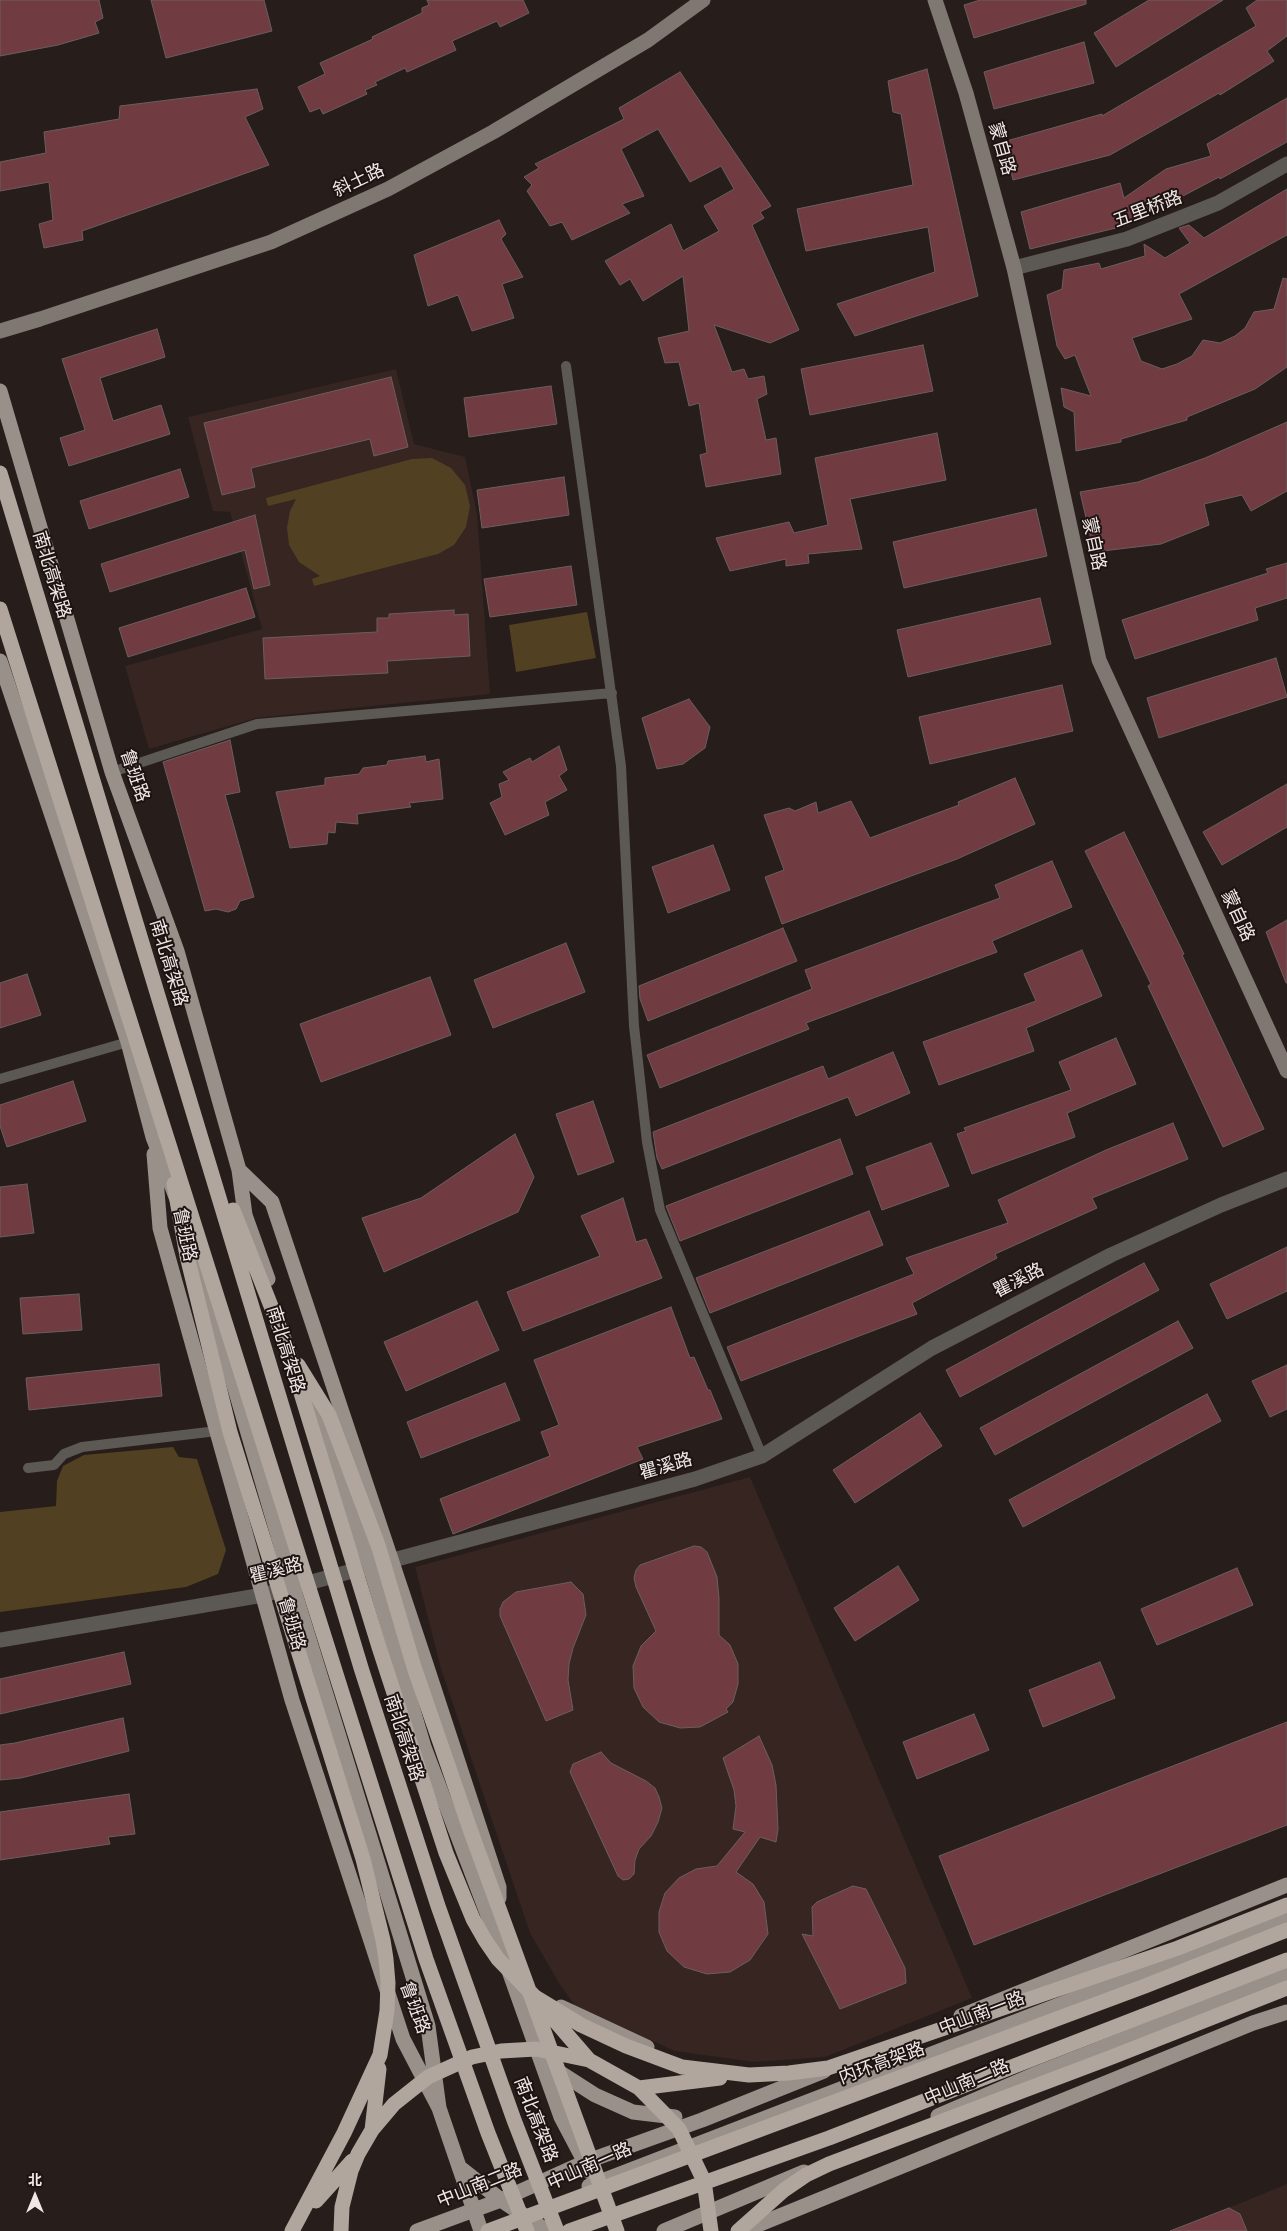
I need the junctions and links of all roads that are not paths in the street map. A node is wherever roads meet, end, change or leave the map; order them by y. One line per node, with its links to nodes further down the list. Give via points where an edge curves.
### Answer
1 (703, 0): 5 (street, 斜土路, via 640,44 493,132 388,188 270,242)
2 (935, 0): 4 (street, 蒙自路, via 966,93)
3 (1287, 164): 4 (street, 五里桥路, via 1218,203 1127,239)
4 (1014, 268): 14 (street, 蒙自路, via 1099,660)
5 (0, 331)
6 (566, 366): 11 (lane)
7 (0, 391): 12 (main road, 鲁班路)
8 (0, 473): 16 (highway, 南北高架路)
9 (0, 609): 17 (highway)
10 (0, 661): 13 (main road, 鲁班路)
11 (612, 693): 12 (lane, via 257,724); 23 (lane, via 621,766 634,1026 647,1142 660,1210)
12 (112, 772): 19 (main road, 鲁班路, via 177,951)
13 (128, 1042): 15 (lane); 18 (main road, 鲁班路)
14 (1287, 1071)
15 (0, 1079)
16 (195, 1114): 21 (highway); 67 (highway, 南北高架路, via 362,1671 438,1906)
17 (163, 1123): 41 (highway, via 187,1256 230,1432 360,1849 379,1921 388,1984); 59 (highway, via 426,1959 488,2133)
18 (153, 1137): 22 (main road, 鲁班路, via 160,1228); 27 (main road, 鲁班路, via 189,1231)
19 (239, 1170): 25 (main road, 鲁班路, via 272,1202); 26 (main road, 鲁班路, via 245,1215)
20 (1287, 1179): 23 (street, 瞿溪路, via 1111,1255 932,1348)
21 (286, 1344): 39 (highway, via 446,1853 485,1940 498,1959); 69 (highway, via 329,1415 379,1548 414,1666 471,1832)
22 (217, 1431): 24 (lane, via 82,1447 64,1454 54,1465); 28 (main road, 鲁班路)
23 (762, 1456): 25 (street, 瞿溪路, via 695,1479)
24 (28, 1468)
25 (391, 1561): 26 (street, 瞿溪路); 34 (main road, 鲁班路, via 499,1887)
26 (370, 1566): 27 (street, 瞿溪路); 34 (main road, 鲁班路, via 424,1747)
27 (293, 1587): 28 (street, 瞿溪路); 47 (main road, 鲁班路, via 428,2026)
28 (263, 1595): 29 (street, 瞿溪路); 47 (main road, 鲁班路, via 292,1700 403,2038)
29 (0, 1640)
30 (1287, 1885): 44 (main road, 中山南一路)
31 (1287, 1905): 45 (highway, via 1178,1948 828,2068)
32 (1287, 1917): 52 (main road, 中山南一路)
33 (1287, 1930): 64 (highway, 内环高架路)
34 (499, 1944): 35 (main road, 鲁班路)
35 (505, 1960): 43 (main road, 鲁班路); 44 (main road, via 517,1974 556,2004 654,2051 716,2076 776,2082)
36 (1287, 1960): 68 (highway, via 829,2138)
37 (1287, 1975): 71 (main road, 中山南二路, via 1029,2077)
38 (1287, 1988): 73 (highway, via 828,2164 784,2190)
39 (535, 1997): 42 (highway); 45 (highway, via 581,2025 653,2058 682,2067)
40 (1287, 2012): 74 (main road)
41 (380, 2055): 49 (highway); 58 (highway)
42 (589, 2060): 46 (highway); 49 (highway, via 536,2050 501,2051 472,2057 428,2077 394,2104)
43 (541, 2061): 48 (main road, via 595,2095 633,2112); 53 (main road, 鲁班路, via 561,2117)
44 (816, 2074): 48 (main road, 中山南一路)
45 (749, 2075): 46 (highway)
46 (639, 2088): 72 (highway, via 679,2129 704,2181)
47 (439, 2108): 54 (main road, 鲁班路)
48 (702, 2120): 51 (main road, 中山南一路)
49 (372, 2130): 50 (highway)
50 (358, 2154): 58 (highway); 61 (highway, via 342,2207)
51 (602, 2156): 52 (main road); 53 (main road, 中山南一路)
52 (655, 2159): 55 (main road, 中山南一路)
53 (585, 2162): 55 (main road, 鲁班路); 56 (main road, 中山南二路)
54 (459, 2167): 56 (main road); 57 (main road, 鲁班路)
55 (596, 2182): 59 (main road, 中山南一路); 70 (main road, 鲁班路)
56 (501, 2200): 57 (main road, 中山南二路); 59 (main road)
57 (473, 2209): 62 (main road, 中山南二路); 63 (main road, 鲁班路)
58 (301, 2217): 60 (highway)
59 (527, 2224): 65 (main road, 中山南一路); 66 (main road)
60 (292, 2231)
61 (341, 2231)
62 (416, 2231)
63 (481, 2231)
64 (488, 2231)
65 (499, 2231)
66 (547, 2231)
67 (557, 2231)
68 (569, 2231)
69 (617, 2231)
70 (624, 2231)
71 (664, 2231)
72 (711, 2231)
73 (738, 2231)
74 (743, 2231)

